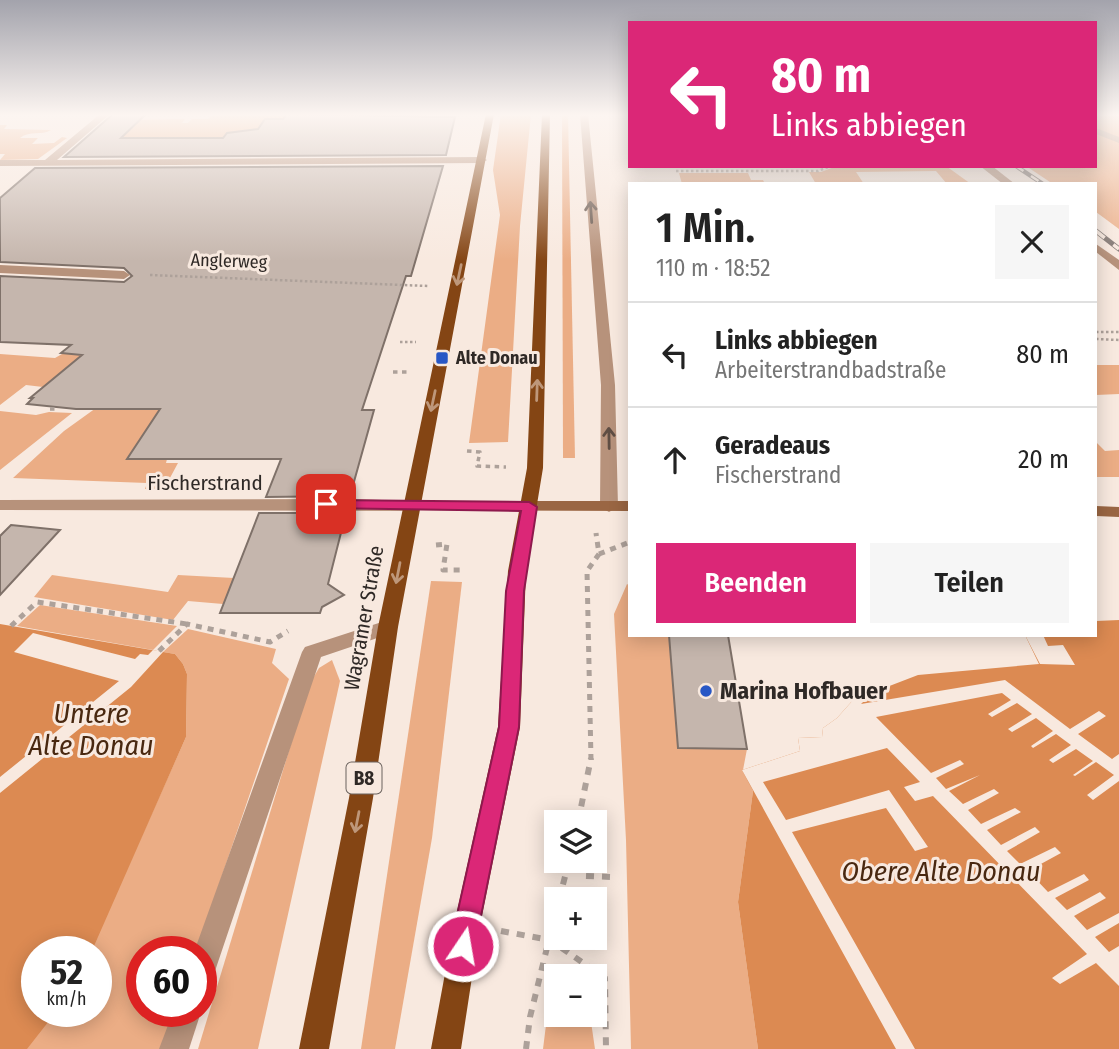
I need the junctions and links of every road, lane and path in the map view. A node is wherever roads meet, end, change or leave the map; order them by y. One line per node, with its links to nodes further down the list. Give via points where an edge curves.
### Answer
1 (0, 163): 2 (street)
2 (47, 163): 3 (street)
3 (54, 163)
4 (481, 163): 15 (main road, Wagramer Straße / B8, one-way to 15)
5 (544, 163): 31 (main road, one-way to 5, via 535,468)
6 (588, 163): 32 (street, one-way to 6, via 608,385)
7 (826, 168): 9 (path)
8 (988, 168): 10 (street)
9 (676, 171)
10 (1007, 182)
11 (1097, 248): 12 (street)
12 (1119, 267)
13 (0, 269): 14 (street)
14 (124, 275): 15 (path, Anglerweg)
15 (457, 286): 29 (main road, Wagramer Straße / B8, one-way to 29)
16 (1097, 332): 17 (path)
17 (1119, 332)
18 (1097, 340): 19 (path)
19 (1119, 341)
20 (400, 342): 21 (path)
21 (416, 342)
22 (393, 372): 23 (path)
23 (408, 372)
24 (50, 409): 25 (path)
25 (58, 410)
26 (467, 451): 27 (path, via 480,452 477,466)
27 (507, 467)
28 (0, 505): 29 (street, Fischerstrand)
29 (411, 506): 31 (main road); 42 (main road, Wagramer Straße / B8, one-way to 42)
30 (628, 506): 32 (main road)
31 (529, 507): 32 (main road); 48 (main road, via 516,581 509,727)
32 (609, 507)
33 (1097, 511): 34 (main road)
34 (1119, 512)
35 (598, 536): 38 (path)
36 (628, 543): 38 (path)
37 (433, 545): 39 (path, via 447,544 443,570)
38 (598, 554): 45 (path, via 587,571 591,767)
39 (465, 570)
40 (187, 624): 41 (path, via 37,602); 43 (path, via 270,642); 44 (path)
41 (12, 626)
42 (388, 627): 49 (street, via 312,652); 55 (main road, Wagramer Straße / B8, one-way to 55)
43 (277, 638)
44 (159, 651)
45 (581, 810)
46 (586, 876): 47 (path)
47 (612, 877)
48 (467, 925): 50 (path); 56 (main road)
49 (213, 936)
50 (544, 939)
51 (547, 950): 57 (path)
52 (565, 950): 58 (path, via 606,978)
53 (182, 1027): 54 (street)
54 (174, 1049)
55 (314, 1049)
56 (446, 1049)
57 (526, 1049)
58 (606, 1049)

